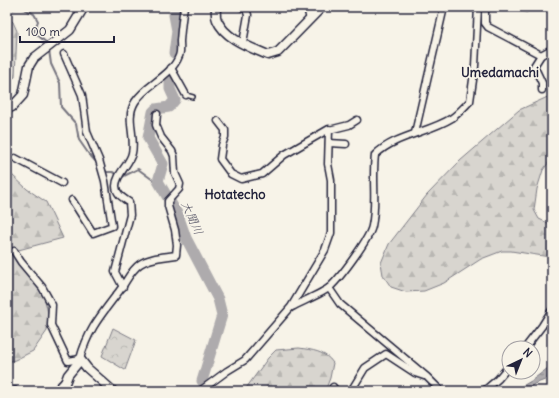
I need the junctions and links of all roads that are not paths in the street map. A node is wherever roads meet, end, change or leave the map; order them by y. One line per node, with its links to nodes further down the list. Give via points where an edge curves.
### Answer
1 (84, 7): 19 (street, via 70,30 34,58 29,66 23,95)
2 (184, 7): 15 (street, via 179,56)
3 (216, 7): 11 (street, via 216,18 222,29)
4 (242, 7): 11 (street, via 248,15)
5 (307, 7): 10 (street)
6 (322, 7): 10 (street)
7 (444, 7): 24 (street)
8 (478, 7): 24 (street, via 470,102 451,118)
9 (485, 7): 14 (street, via 485,23 488,27)
10 (310, 20): 11 (street, via 274,54 268,55)
11 (243, 43)
12 (552, 49): 14 (street)
13 (64, 54): 29 (street, via 82,95 87,132 103,173 112,226 93,233)
14 (541, 55): 16 (street, via 534,66 542,83)
15 (171, 68): 17 (street); 31 (street, via 135,102 130,114 134,141 132,155 116,186 119,194 129,202 130,215 115,272)
16 (542, 90)
17 (186, 95): 18 (lane)
18 (193, 96)
19 (7, 109)
20 (157, 114): 31 (street, via 156,125 161,137 172,151 175,173 180,184 179,189 168,201 175,230 176,255 142,262 132,270)
21 (358, 120): 23 (street, via 349,126)
22 (218, 121): 23 (street, via 225,130 220,159 231,174 241,178 262,174 300,144)
23 (329, 130): 25 (street)
24 (415, 133): 32 (street, via 375,155 372,228)
25 (329, 143): 26 (street); 33 (street, via 331,233 325,250)
26 (346, 144)
27 (15, 158): 28 (street)
28 (62, 183)
29 (72, 200)
30 (14, 251): 36 (street, via 42,287 52,305 51,325 68,361)
31 (123, 287): 36 (street, via 90,330)
32 (329, 288): 33 (street); 38 (street, via 340,304)
33 (291, 307): 43 (street, via 245,360)
34 (552, 310): 35 (street)
35 (531, 340)
36 (80, 359): 39 (street); 42 (street)
37 (501, 375): 46 (street)
38 (427, 377): 44 (street, via 415,373 386,354 365,368); 45 (street)
39 (66, 381): 40 (street); 41 (street)
40 (55, 391)
41 (62, 391)
42 (113, 391)
43 (200, 391)
44 (351, 391)
45 (441, 391)
46 (484, 391)

